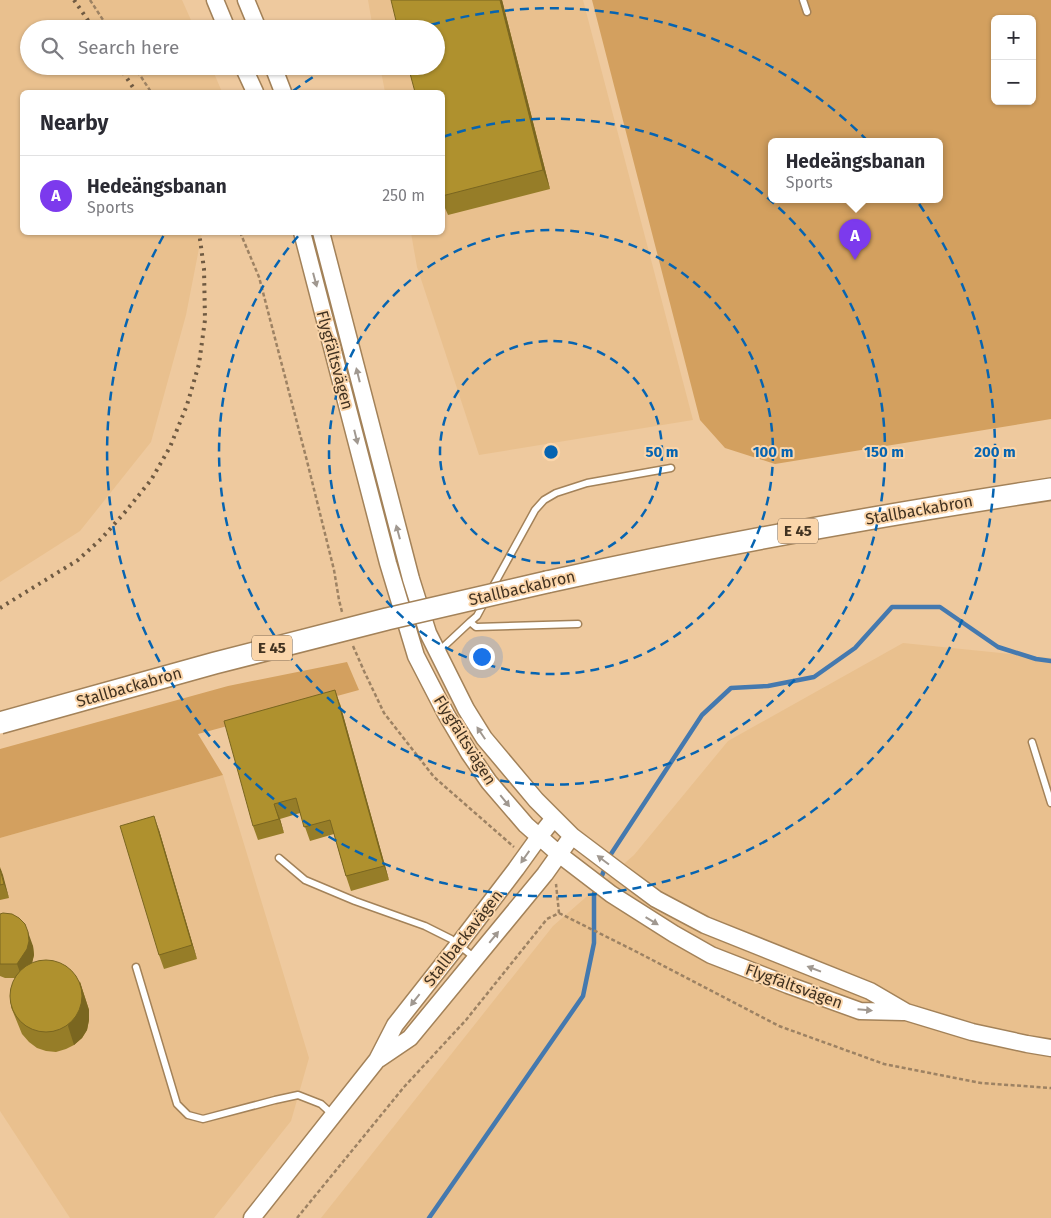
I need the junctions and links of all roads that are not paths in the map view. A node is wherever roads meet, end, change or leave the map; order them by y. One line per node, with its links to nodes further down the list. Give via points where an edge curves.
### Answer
1 (215, 0): 5 (street)
2 (246, 0): 6 (street)
3 (803, 0): 4 (lane)
4 (807, 12)
5 (223, 20)
6 (254, 20)
7 (247, 75): 9 (street)
8 (276, 75): 10 (street)
9 (254, 90)
10 (282, 90)
11 (303, 235): 23 (street, Flygfältsvägen, one-way to 23, via 388,563 416,656 469,753 512,810)
12 (322, 235): 17 (street, Flygfältsvägen, one-way to 12, via 428,633 411,579)
13 (671, 468): 15 (lane, via 587,483 544,500 535,510 477,616)
14 (1051, 489): 18 (highway, Stallbackabron / E 45, bridge, via 793,532 547,582 224,661)
15 (470, 622): 16 (lane, via 476,627); 17 (lane)
16 (578, 624)
17 (438, 652): 21 (street, Flygfältsvägen, one-way to 17, via 484,738)
18 (0, 723)
19 (1032, 742): 20 (lane)
20 (1051, 803)
21 (554, 818): 22 (street, Flygfältsvägen); 23 (street, Stallbackavägen)
22 (572, 836): 24 (street, Stallbackavägen); 29 (street, Flygfältsvägen, one-way to 22, via 870,991 706,925 656,899)
23 (539, 837): 24 (street, Flygfältsvägen); 26 (street, Stallbackavägen, one-way to 26)
24 (560, 855): 27 (street, Stallbackavägen, one-way to 24); 29 (street, Flygfältsvägen, one-way to 29, via 611,894 712,955 788,986 860,1010)
25 (279, 858): 26 (lane, via 305,880 425,926)
26 (458, 945): 27 (lane); 31 (street, Stallbackavägen, one-way to 31, via 395,1025)
27 (476, 958): 31 (street, Stallbackavägen, via 410,1038)
28 (136, 967): 32 (lane, via 177,1104 188,1115 204,1119 298,1095 321,1104)
29 (906, 1012): 30 (street, Flygfältsvägen, via 972,1032)
30 (1051, 1048)
31 (377, 1060): 32 (street, Stallbackavägen)
32 (334, 1116): 33 (street, Stallbackavägen)
33 (252, 1218)

